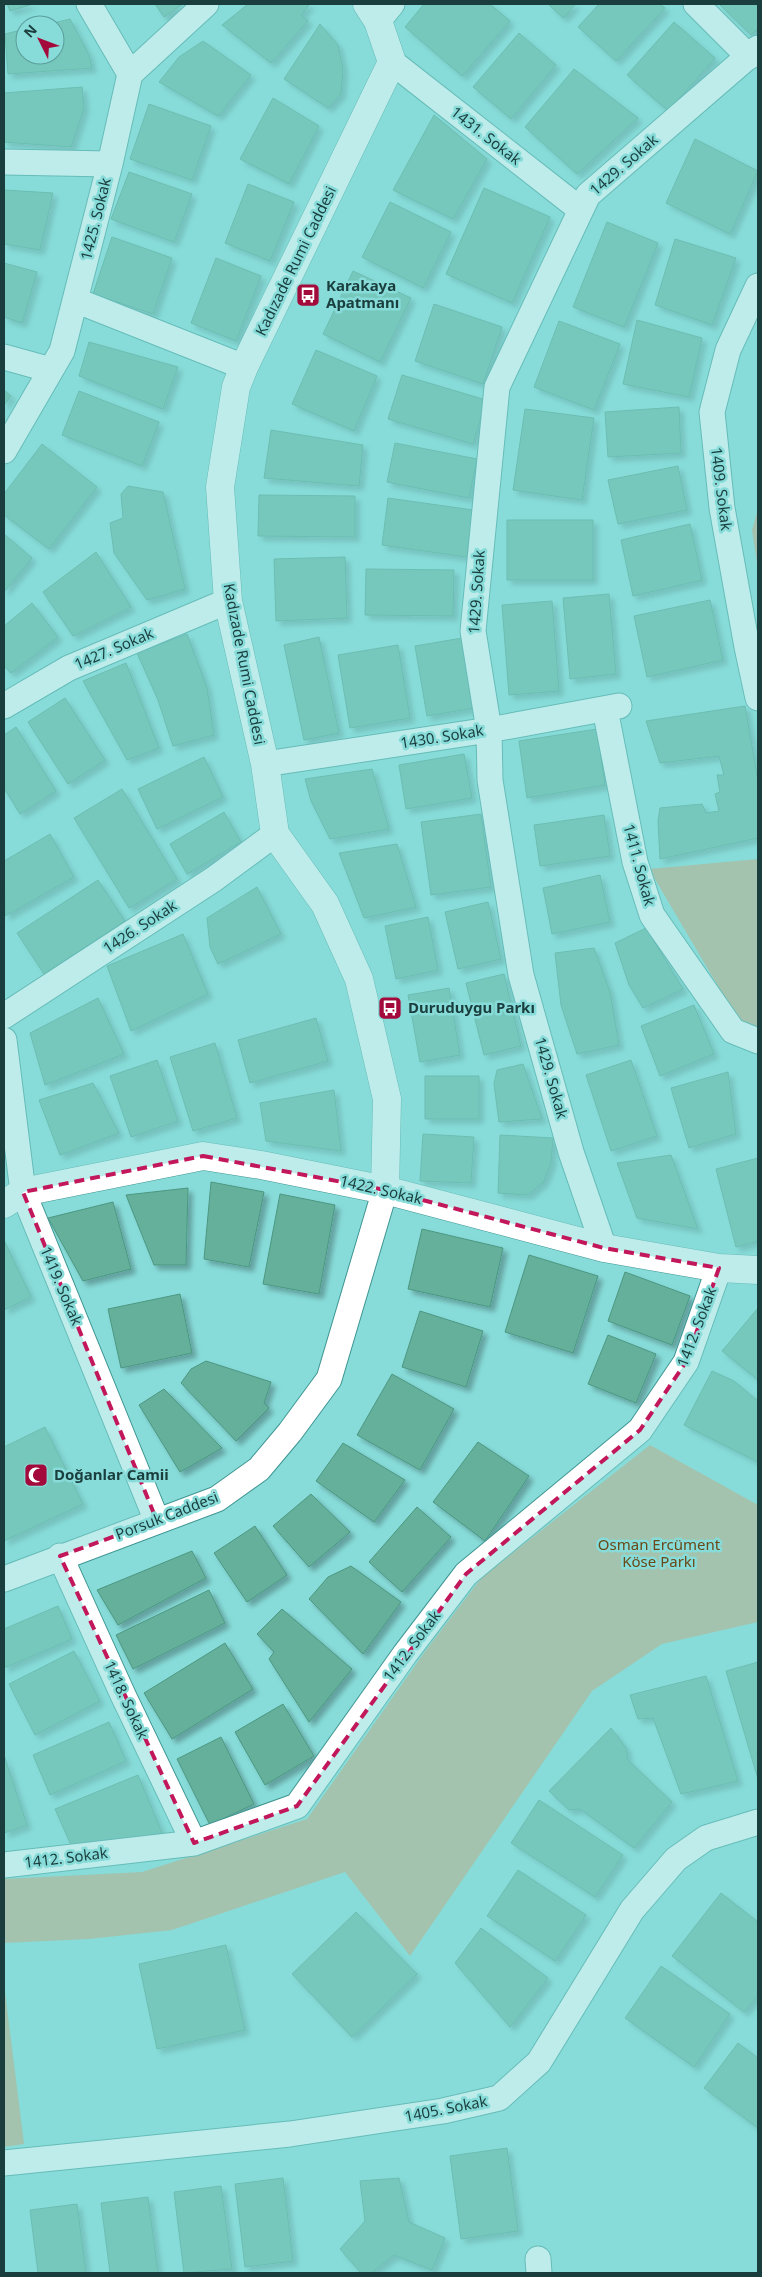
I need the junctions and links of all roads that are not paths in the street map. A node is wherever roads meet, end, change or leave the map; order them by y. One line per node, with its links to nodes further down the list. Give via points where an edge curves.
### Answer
1 (89, 4): 7 (street)
2 (206, 4): 7 (street)
3 (696, 4): 5 (street)
4 (379, 9): 6 (street)
5 (754, 52): 10 (street, 1429. Sokak, via 588,195)
6 (392, 62): 10 (street, 1431. Sokak); 14 (street, Kadızade Rumi Caddesi)
7 (130, 74): 9 (street, 1425. Sokak)
8 (4, 162): 9 (street)
9 (110, 164): 12 (street, 1425. Sokak)
10 (581, 210): 21 (street, 1429. Sokak, via 497,387 473,631)
11 (758, 286): 18 (street, 1409. Sokak, via 728,350 712,412 722,508)
12 (76, 300): 14 (street); 15 (street, 1425. Sokak, via 62,351)
13 (4, 356): 15 (street)
14 (244, 367): 17 (street, Kadızade Rumi Caddesi, via 236,387 220,487)
15 (51, 370): 16 (street, 1425. Sokak)
16 (4, 451)
17 (228, 602): 19 (street, 1427. Sokak, via 69,668); 22 (street, Kadızade Rumi Caddesi)
18 (758, 698)
19 (4, 706)
20 (612, 708): 21 (street, 1430. Sokak); 26 (street, 1411. Sokak, via 635,862 652,915 733,1031)
21 (490, 730): 22 (street, 1430. Sokak); 29 (street, 1429. Sokak, via 490,780 521,974 571,1152)
22 (265, 764): 23 (street, Kadızade Rumi Caddesi)
23 (275, 834): 24 (street, 1426. Sokak, via 214,879); 27 (street, Kadızade Rumi Caddesi, via 324,904 359,979 387,1100)
24 (4, 1016)
25 (4, 1040): 28 (street, 1419. Sokak)
26 (758, 1040)
27 (385, 1190): 28 (street, 1422. Sokak, via 203,1156); 29 (street, 1422. Sokak); 32 (street, Porsuk Caddesi, via 329,1379 258,1469 217,1499)
28 (14, 1198): 32 (street, 1419. Sokak)
29 (604, 1248): 30 (street, 1422. Sokak)
30 (719, 1268): 31 (street, 1422. Sokak); 36 (street, 1412. Sokak, via 686,1362 640,1430 466,1574 296,1806)
31 (758, 1270)
32 (157, 1521): 33 (street, Porsuk Caddesi)
33 (60, 1556): 34 (street, Porsuk Caddesi); 36 (street, 1418. Sokak)
34 (4, 1579)
35 (758, 1822): 38 (street, 1405. Sokak, via 706,1838 676,1859 632,1910 539,2062 499,2098 443,2111 290,2134)
36 (194, 1843): 37 (street, 1412. Sokak)
37 (4, 1865)
38 (4, 2163)

